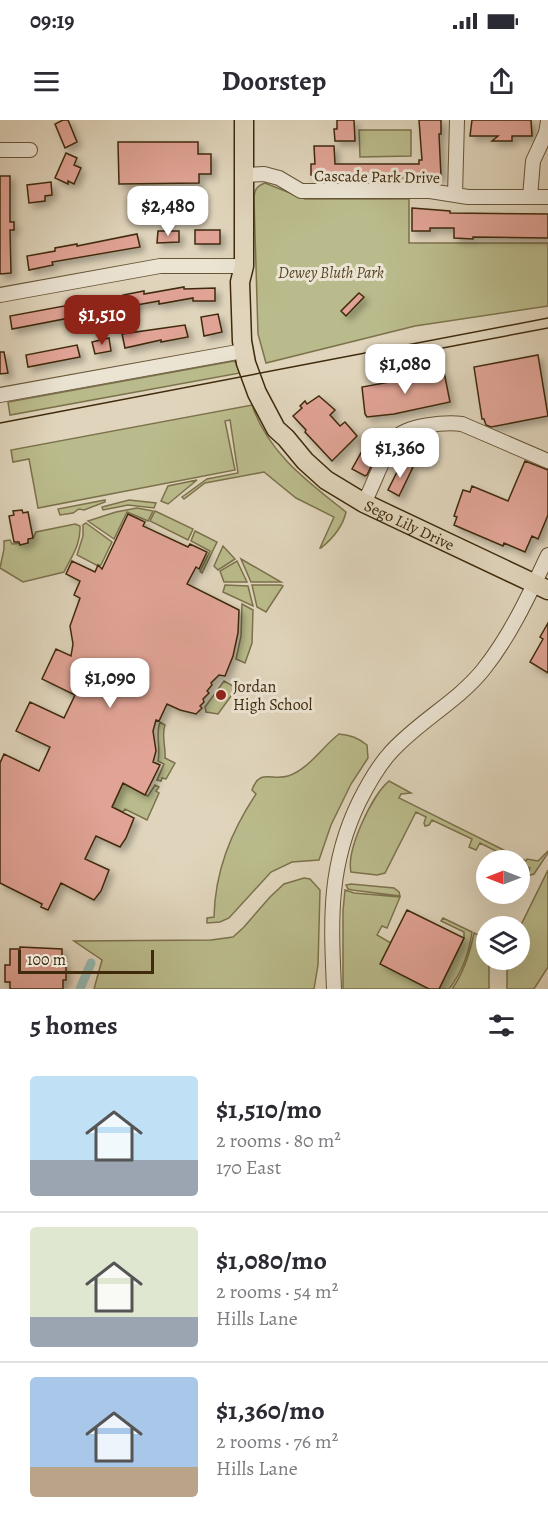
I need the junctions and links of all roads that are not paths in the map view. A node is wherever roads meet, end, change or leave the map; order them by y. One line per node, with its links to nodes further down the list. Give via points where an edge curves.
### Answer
1 (244, 120): 6 (main road, Sego Lily Drive)
2 (457, 120): 7 (street)
3 (548, 121): 8 (street, via 533,161)
4 (0, 150): 5 (street)
5 (30, 150)
6 (244, 175): 7 (street, Cascade Park Drive, via 279,178 301,191 430,191); 10 (main road, Sego Lily Drive)
7 (455, 195): 8 (street, Cascade Park Drive)
8 (530, 197): 9 (street, Cascade Park Drive)
9 (548, 197)
10 (244, 266): 11 (street, via 160,266); 12 (main road, Sego Lily Drive, via 240,282); 14 (main road, Sego Lily Drive, via 258,368 284,424)
11 (0, 295)
12 (243, 351): 13 (street); 14 (main road, Sego Lily Drive, via 257,393 276,429)
13 (0, 395)
14 (286, 438): 16 (main road, Sego Lily Drive, via 315,471)
15 (548, 461): 16 (street, via 462,424 449,422 408,430 396,437)
16 (364, 503): 18 (main road, Sego Lily Drive)
17 (548, 555): 18 (street)
18 (541, 587): 19 (street, via 482,671 390,753 365,790 350,821 335,874)
19 (332, 962): 20 (street); 21 (street)
20 (322, 989)
21 (334, 989)

